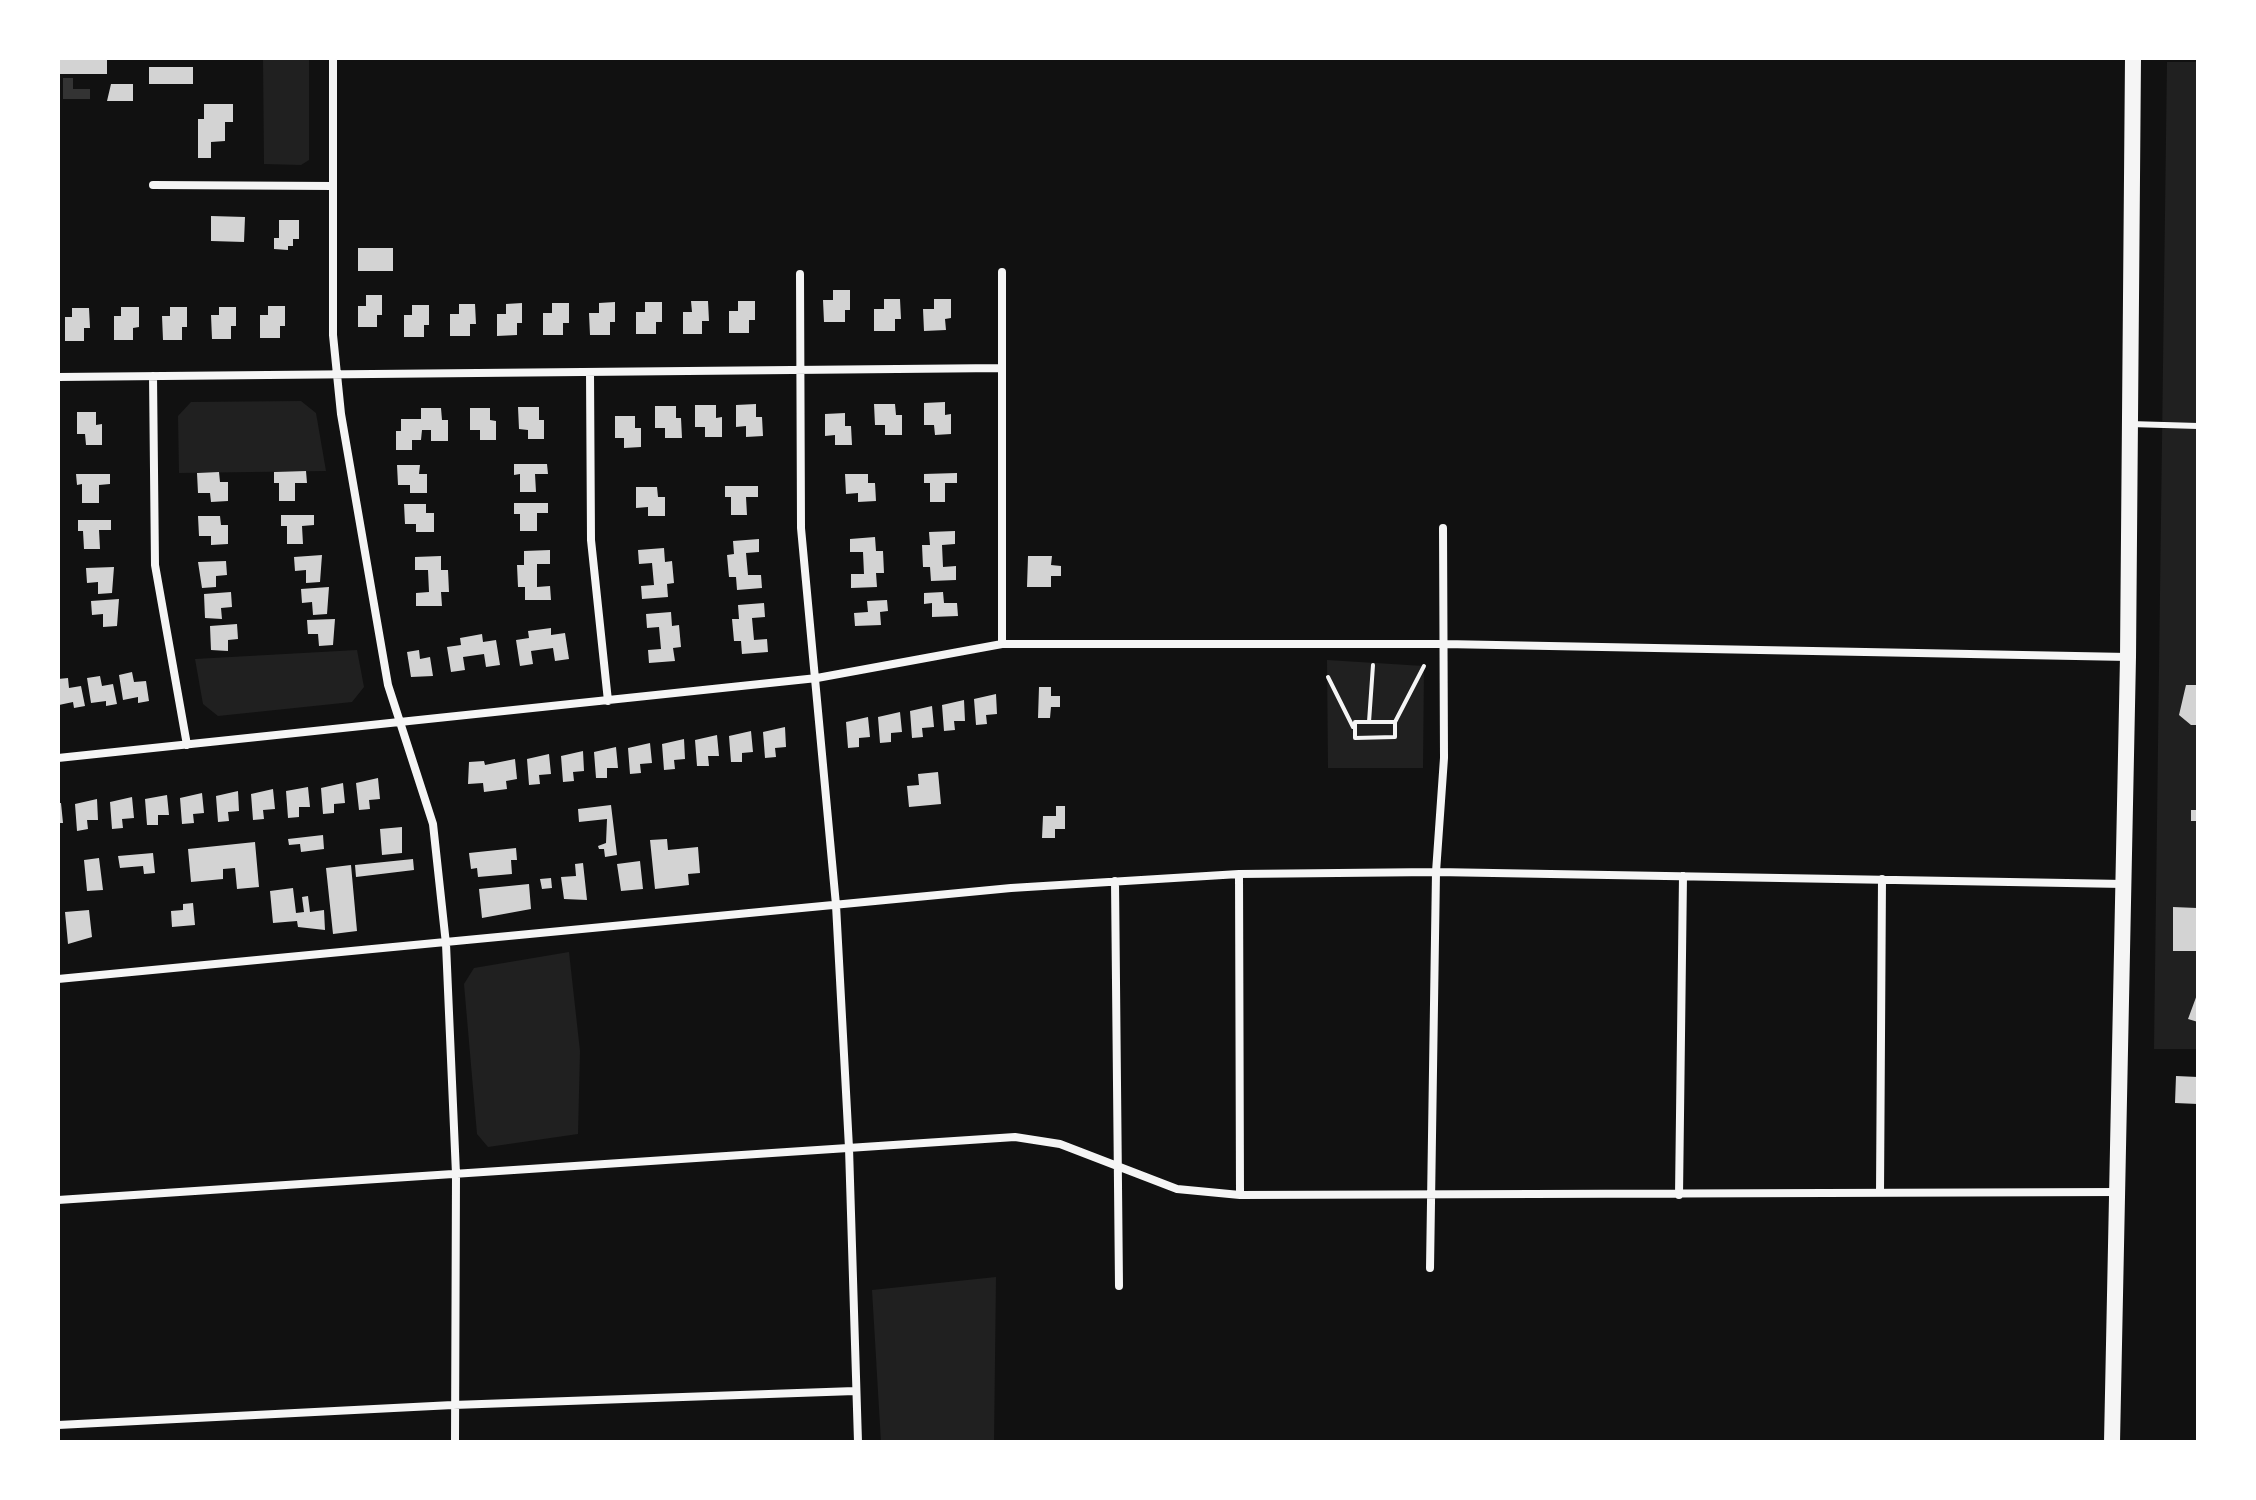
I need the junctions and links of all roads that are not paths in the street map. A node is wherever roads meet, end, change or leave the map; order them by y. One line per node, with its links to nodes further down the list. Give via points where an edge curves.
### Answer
1 (333, 58): 4 (street)
2 (2133, 58): 13 (main road)
3 (153, 185): 4 (street)
4 (333, 186): 10 (street)
5 (1002, 272): 7 (street)
6 (800, 274): 8 (street)
7 (1002, 368): 8 (street); 16 (street)
8 (800, 370): 9 (street); 19 (street, via 801,528)
9 (590, 372): 10 (street); 20 (street, via 591,540)
10 (337, 374): 11 (street); 21 (street, via 388,685)
11 (153, 376): 12 (street); 22 (street, via 155,565)
12 (58, 377)
13 (2130, 424): 14 (lane); 18 (main road)
14 (2198, 426)
15 (1443, 528): 17 (street)
16 (1002, 644): 17 (street); 19 (street)
17 (1444, 644): 18 (street); 24 (street)
18 (2128, 657): 29 (main road)
19 (817, 678): 20 (street); 30 (street)
20 (608, 701): 21 (street)
21 (400, 723): 22 (street); 31 (street, via 433,824)
22 (187, 745): 23 (street)
23 (58, 758)
24 (1436, 872): 25 (street); 26 (street); 40 (street)
25 (1239, 874): 28 (street); 38 (street)
26 (1683, 876): 27 (street); 39 (street)
27 (1882, 879): 29 (street); 37 (street)
28 (1115, 881): 30 (street); 34 (street)
29 (2124, 884): 36 (main road)
30 (836, 905): 31 (street); 33 (street)
31 (446, 944): 32 (street); 35 (street)
32 (58, 979)
33 (849, 1148): 34 (street, via 1015,1137 1060,1144); 35 (street); 44 (street)
34 (1121, 1166): 38 (street, via 1177,1189); 43 (street)
35 (456, 1174): 41 (street); 45 (street)
36 (2118, 1192): 37 (street); 49 (main road)
37 (1880, 1193): 39 (street)
38 (1240, 1195): 40 (street)
39 (1679, 1195): 40 (street)
40 (1433, 1196): 42 (street)
41 (58, 1200)
42 (1430, 1268)
43 (1119, 1286)
44 (855, 1391): 45 (street); 48 (street)
45 (453, 1405): 46 (street); 47 (street)
46 (58, 1425)
47 (455, 1442)
48 (858, 1442)
49 (2112, 1442)

